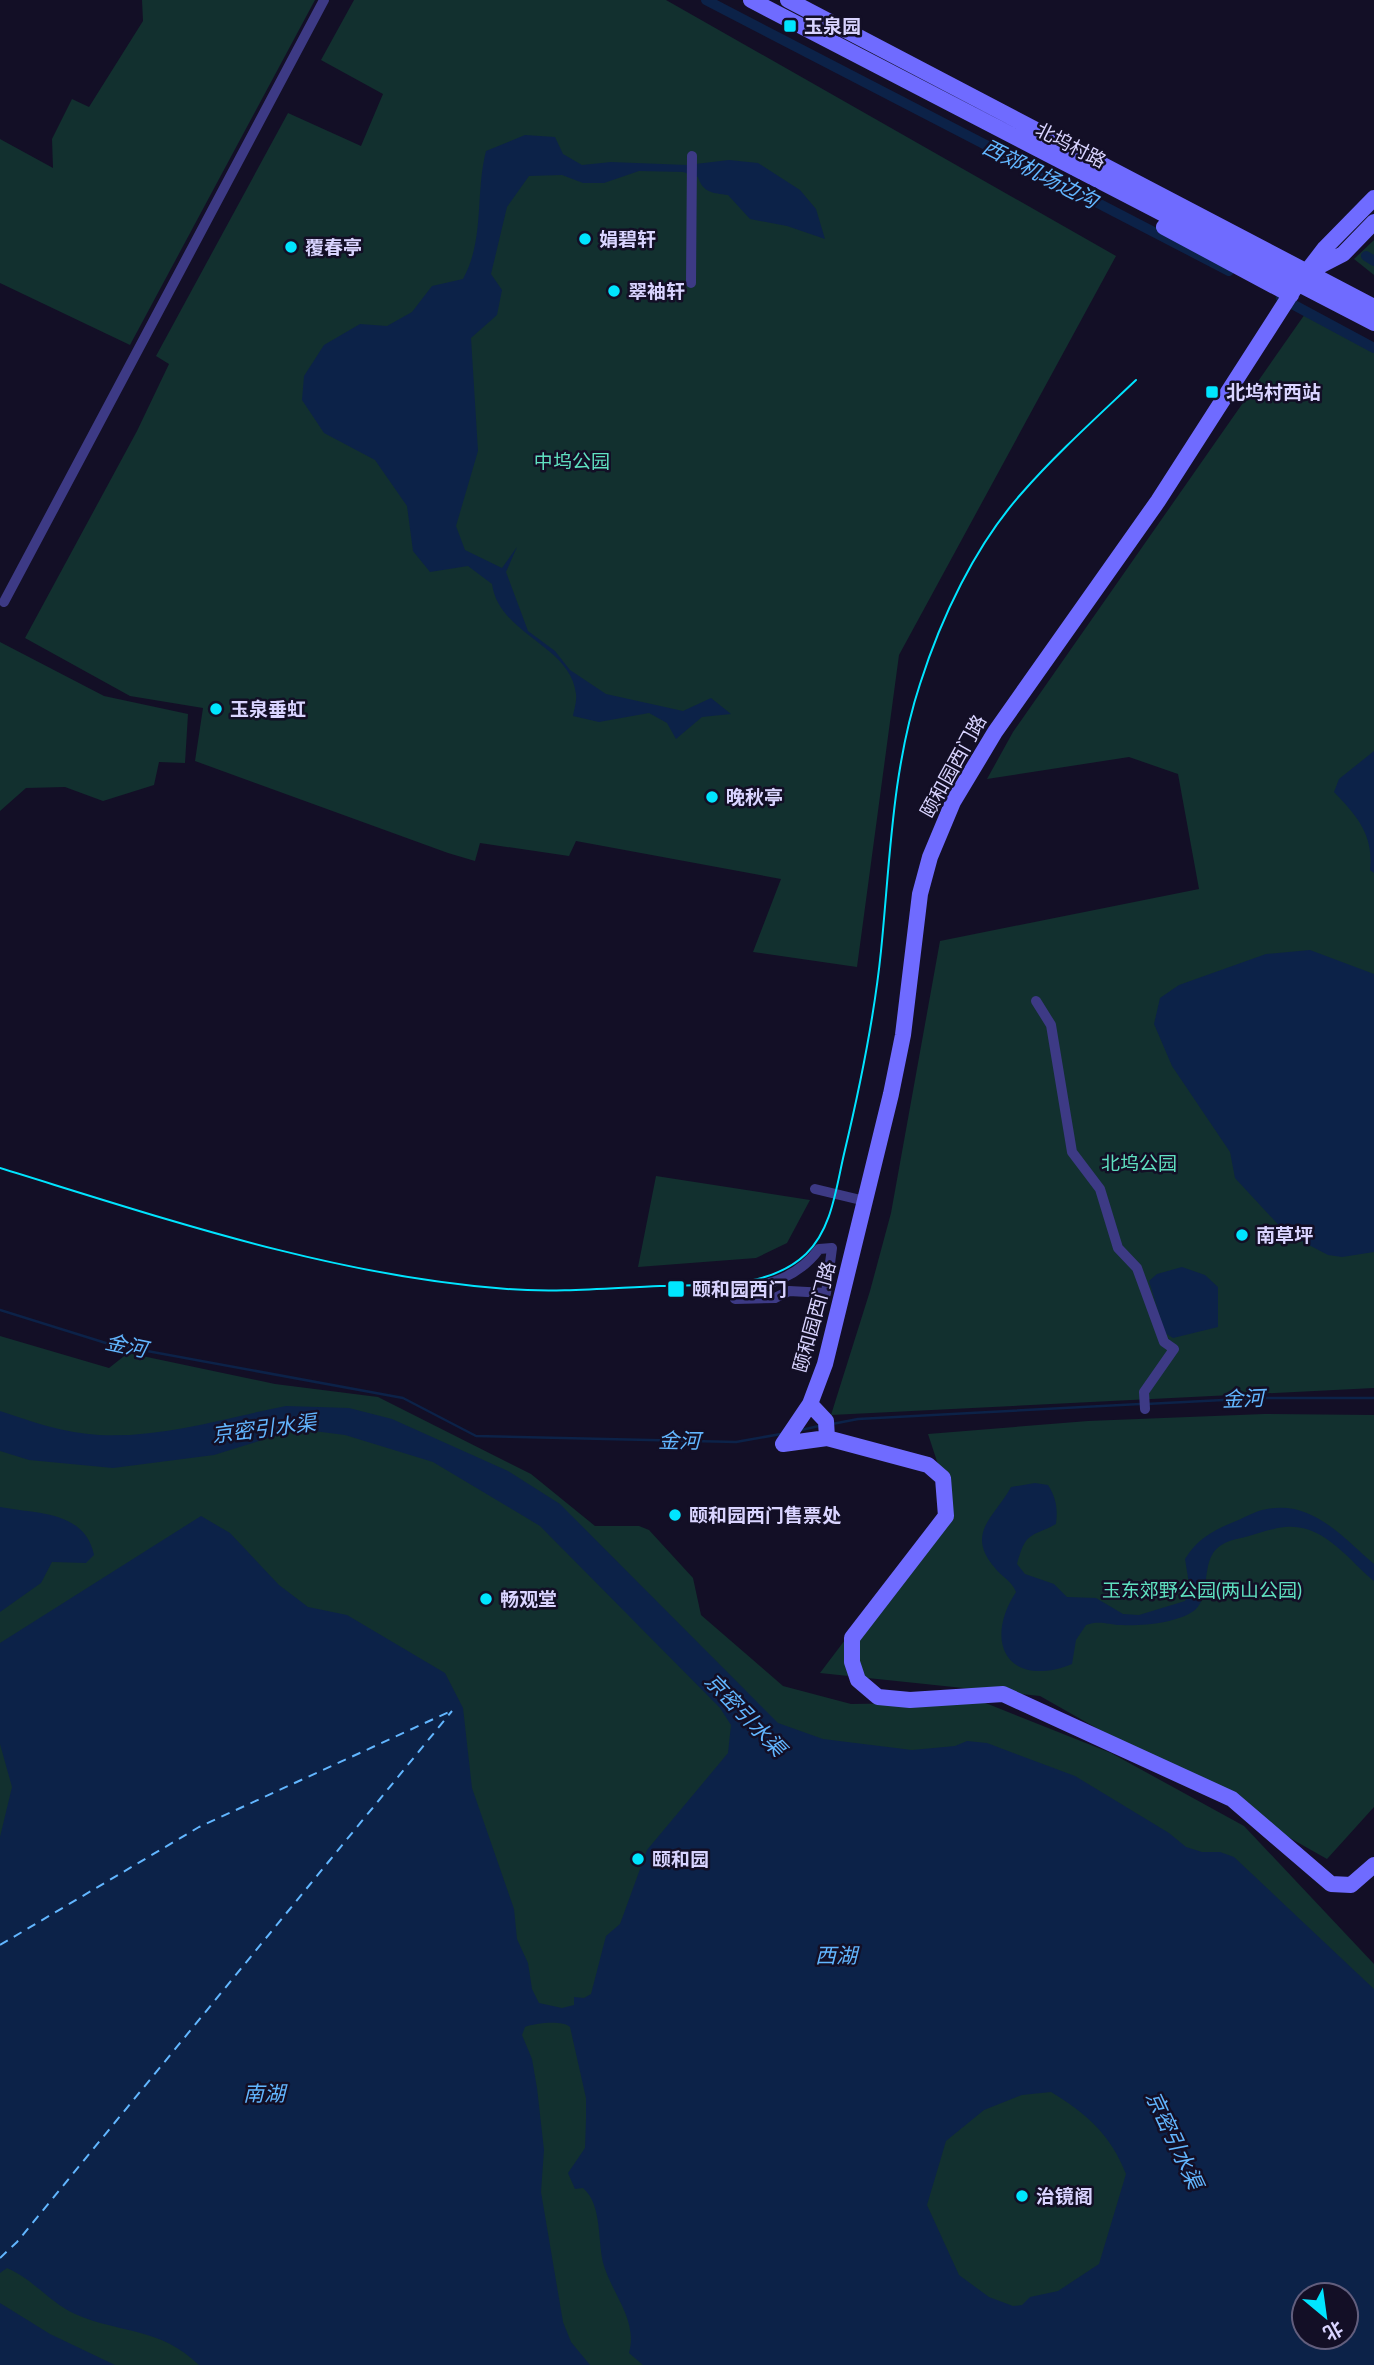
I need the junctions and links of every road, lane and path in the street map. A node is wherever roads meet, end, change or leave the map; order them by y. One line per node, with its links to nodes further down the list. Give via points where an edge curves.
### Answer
1 (324, 0): 12 (street)
2 (751, 0): 6 (street, 北坞村路)
3 (788, 0): 9 (street, 北坞村路)
4 (692, 156): 8 (street)
5 (1374, 198): 9 (street, 颐和园西门路, via 1325,248)
6 (1144, 205): 9 (street, 北坞村路); 9 (street, 北坞村路, via 1156,223)
7 (1374, 222): 9 (street, via 1343,254)
8 (691, 283)
9 (1299, 283): 10 (street, 北坞村路); 11 (street, 北坞村路); 15 (street, 颐和园西门路, via 1151,512 995,732 953,802 920,894 902,1035)
10 (1374, 307)
11 (1374, 323)
12 (4, 602)
13 (1036, 1001): 18 (street, via 1051,1025 1072,1152 1100,1189 1118,1248 1138,1268 1164,1342 1174,1349 1144,1392)
14 (815, 1189): 15 (street)
15 (865, 1201): 17 (street, 颐和园西门路, via 825,1364)
16 (826, 1293): 16 (street, via 832,1248 819,1249 804,1266 782,1278 737,1288 735,1299 775,1298 789,1291)
17 (810, 1404): 19 (street); 19 (street, 颐和园西门路, via 783,1444)
18 (1145, 1405)
19 (827, 1429): 20 (street, via 928,1465 943,1478 946,1516 852,1638 858,1680 878,1697 910,1700 1003,1694 1232,1799 1331,1884 1351,1885)
20 (1374, 1865)

